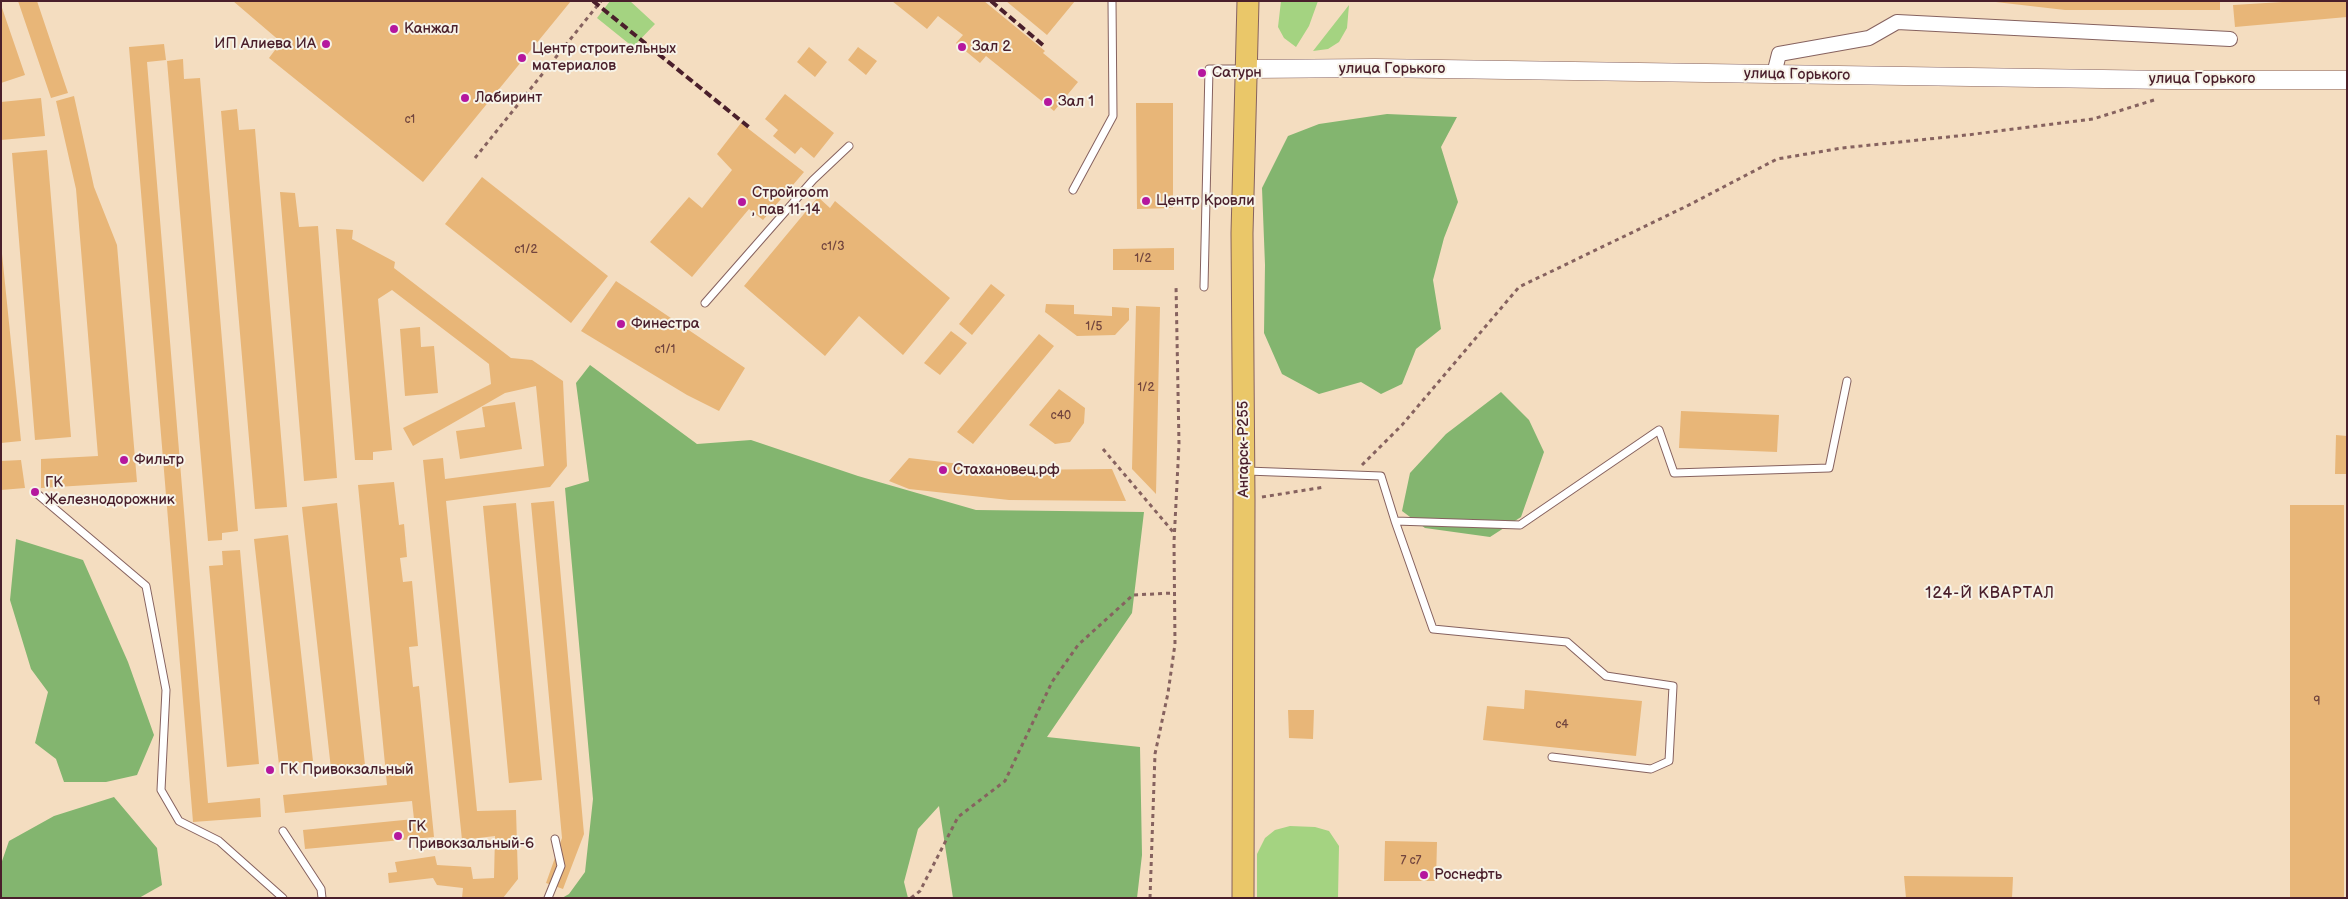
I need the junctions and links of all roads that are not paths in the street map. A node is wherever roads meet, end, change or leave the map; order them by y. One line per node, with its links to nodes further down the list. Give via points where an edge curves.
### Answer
1 (1112, 1): 8 (lane, via 1113,116)
2 (1248, 1): 4 (main road, Ангарск-Р255)
3 (2230, 39): 5 (street, via 1897,22 1869,38 1780,54)
4 (1248, 70): 5 (street, улица Горького, via 1375,68); 9 (lane, via 1208,68); 12 (main road, Ангарск-Р255, via 1242,233)
5 (1774, 74): 6 (street, улица Горького)
6 (2347, 80)
7 (849, 146): 10 (lane, via 813,180)
8 (1073, 190)
9 (1204, 287)
10 (705, 303)
11 (1847, 381): 14 (lane, via 1829,468 1674,473 1659,430 1520,525)
12 (1244, 471): 14 (lane, via 1381,476); 21 (main road, Ангарск-Р255)
13 (35, 492): 18 (lane, via 146,586 166,690 161,790 180,821 219,840)
14 (1395, 521): 15 (lane, via 1433,629 1567,642 1606,676 1673,686 1669,761 1651,769)
15 (1552, 757)
16 (283, 831): 19 (lane, via 321,889)
17 (555, 839): 20 (lane, via 560,866)
18 (283, 898)
19 (322, 898)
20 (548, 898)
21 (1243, 898)

